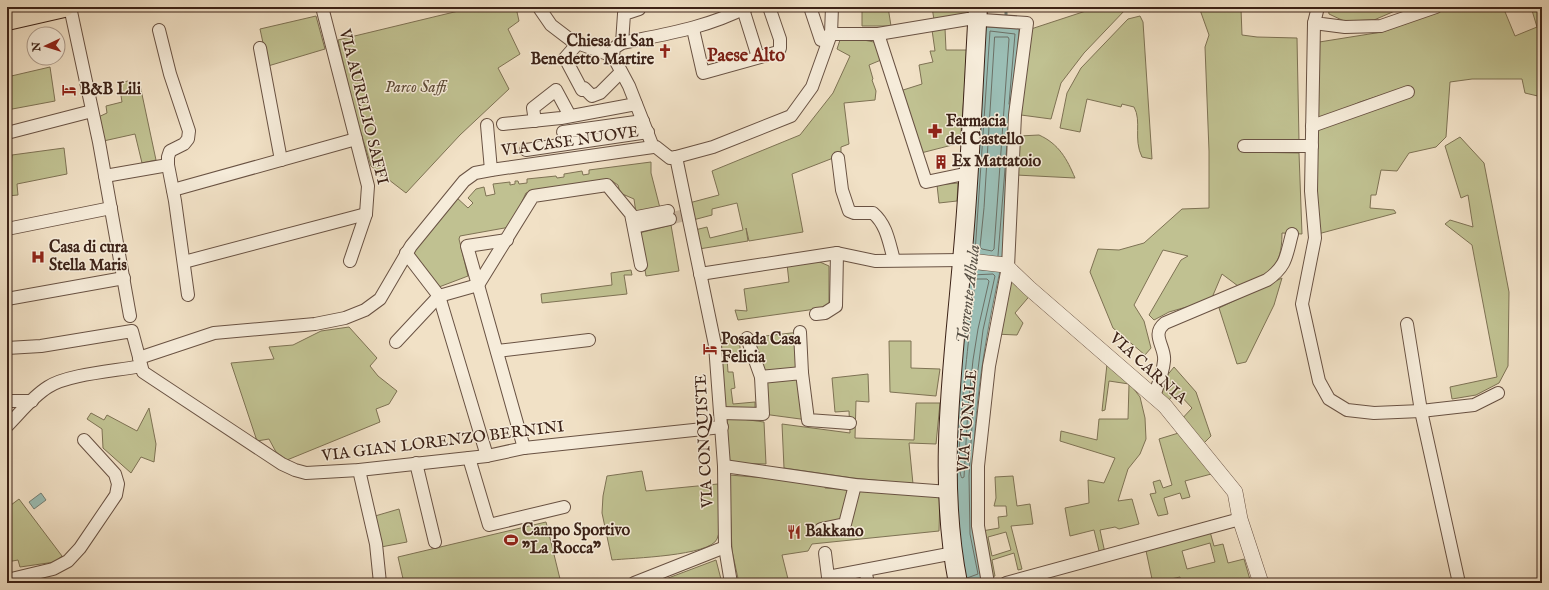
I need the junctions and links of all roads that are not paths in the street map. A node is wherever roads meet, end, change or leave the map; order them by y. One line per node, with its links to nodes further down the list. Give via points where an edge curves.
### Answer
1 (64, 7): 13 (main road)
2 (70, 7): 29 (street)
3 (322, 7): 39 (street, VIA AURELIO SAFFI)
4 (542, 7): 19 (street, via 540,9 551,25 572,41)
5 (770, 7): 23 (street, via 780,39 780,48 778,52)
6 (810, 7): 17 (street, via 821,40)
7 (832, 7): 17 (street)
8 (1318, 7): 14 (street)
9 (1436, 7): 14 (street, via 1381,26 1339,27)
10 (639, 8): 20 (street, via 624,14)
11 (745, 8): 15 (street); 23 (street)
12 (982, 15): 18 (street); 51 (main road); 68 (street, VIA TONALE, via 1023,23)
13 (7, 20)
14 (1314, 23): 35 (street)
15 (693, 29): 20 (street); 23 (street, via 702,73)
16 (160, 30): 49 (street, via 170,74 188,131 188,138 184,144 168,154)
17 (831, 34): 18 (street); 45 (street, via 812,87 791,116 713,147)
18 (878, 34): 51 (street, via 926,182)
19 (579, 42): 22 (street); 26 (street, via 565,58 582,90 584,88 592,96)
20 (622, 43): 22 (street, via 614,48)
21 (260, 48): 47 (street)
22 (613, 56): 24 (street)
23 (758, 57)
24 (622, 72): 26 (street); 27 (street)
25 (1408, 92): 35 (street)
26 (600, 93): 28 (street)
27 (636, 104): 28 (street); 32 (street)
28 (604, 110): 30 (street)
29 (92, 112): 38 (street); 52 (street)
30 (566, 117): 31 (street); 31 (street, via 556,90 533,108); 36 (street)
31 (535, 121): 33 (street)
32 (643, 121): 36 (street); 37 (street)
33 (503, 124)
34 (487, 125): 50 (street)
35 (1312, 126): 42 (street)
36 (563, 132): 40 (street)
37 (648, 132): 40 (street); 43 (street)
38 (7, 133)
39 (356, 139): 47 (street); 55 (street, VIA AURELIO SAFFI, via 368,186)
40 (563, 146): 44 (street); 48 (street)
41 (1244, 146): 42 (street)
42 (1312, 146): 91 (street, via 1311,191 1315,238 1302,304 1319,382 1329,399 1347,410 1374,413)
43 (653, 147): 45 (street, via 670,158); 48 (street, VIA CASE NUOVE)
44 (526, 150)
45 (676, 157): 69 (street, VIA CONQUISTE)
46 (838, 158): 63 (street, via 842,190 849,211 873,213 880,218)
47 (281, 160): 53 (street)
48 (565, 160): 50 (street, VIA CASE NUOVE)
49 (168, 165): 52 (street); 53 (street)
50 (491, 170): 61 (street, VIA CASE NUOVE, via 475,174 464,181)
51 (969, 173): 65 (main road)
52 (105, 176): 54 (street)
53 (174, 190): 66 (street)
54 (111, 208): 58 (street); 70 (street)
55 (366, 214): 64 (street, VIA AURELIO SAFFI); 66 (street)
56 (669, 215): 57 (street)
57 (633, 222): 60 (street, via 631,214 607,185 533,196); 67 (street)
58 (7, 229)
59 (1292, 234): 88 (street, via 1284,264 1279,272 1267,280 1161,326 1158,332 1159,341 1165,359)
60 (507, 240): 71 (street); 71 (street, via 467,246)
61 (406, 253): 73 (street); 84 (street, VIA CASE NUOVE, via 380,299 355,315 310,325 214,333)
62 (837, 253): 63 (street, via 875,261); 69 (street); 75 (street, via 836,306)
63 (894, 260): 65 (street)
64 (350, 261)
65 (967, 261): 68 (street); 105 (main road, via 950,398)
66 (184, 262): 72 (street)
67 (641, 265)
68 (1007, 266): 88 (street, VIA CARNIA); 120 (street, VIA TONALE, via 989,366 978,466 978,526)
69 (700, 274): 93 (street, VIA CONQUISTE, via 715,345)
70 (124, 278): 74 (street); 76 (street)
71 (478, 285): 73 (street); 83 (street)
72 (188, 295)
73 (439, 296): 81 (street); 99 (street)
74 (7, 299)
75 (816, 314)
76 (130, 316)
77 (1407, 324): 91 (street)
78 (800, 332): 85 (street)
79 (747, 338): 86 (street)
80 (589, 340): 83 (street)
81 (396, 342)
82 (7, 348): 84 (street, via 41,346 132,331)
83 (497, 351): 98 (street)
84 (140, 362): 90 (street, VIA CASE NUOVE, via 64,380 47,387); 103 (street, VIA GIAN LORENZO BERNINI, via 143,372 291,469 312,473)
85 (802, 373): 86 (street); 94 (street, via 808,420)
86 (760, 377): 93 (street, via 763,414)
87 (1498, 393): 91 (street, via 1474,406)
88 (1154, 396): 107 (street, VIA CARNIA, via 1235,492)
89 (7, 401): 90 (street)
90 (32, 401): 95 (street, VIA CASE NUOVE)
91 (1421, 411): 123 (street)
92 (7, 412): 95 (street)
93 (721, 413): 96 (street, VIA CONQUISTE)
94 (850, 423)
95 (8, 425)
96 (722, 427): 98 (street, VIA GIAN LORENZO BERNINI); 102 (street, VIA CONQUISTE)
97 (84, 440): 114 (street, via 115,474 118,484 116,495 80,548 68,561 49,570)
98 (524, 448): 99 (street, VIA GIAN LORENZO BERNINI)
99 (487, 456): 100 (street, VIA GIAN LORENZO BERNINI)
100 (469, 458): 101 (street, VIA GIAN LORENZO BERNINI); 106 (street, via 489,525)
101 (416, 462): 103 (street, VIA GIAN LORENZO BERNINI); 109 (street)
102 (724, 466): 104 (street); 110 (street, VIA CONQUISTE)
103 (359, 470): 115 (street, via 376,544)
104 (855, 485): 105 (street); 108 (street, via 845,524)
105 (949, 492): 112 (main road)
106 (564, 507)
107 (1240, 519): 121 (street); 122 (street, VIA CARNIA)
108 (821, 529)
109 (435, 542)
110 (725, 547): 116 (street); 117 (street, VIA CONQUISTE)
111 (825, 553): 113 (street, via 828,577)
112 (954, 553): 113 (street); 119 (main road)
113 (865, 570): 118 (street)
114 (7, 580)
115 (380, 583)
116 (634, 583)
117 (731, 583)
118 (868, 583)
119 (958, 583)
120 (988, 583)
121 (1006, 583)
122 (1260, 583)
123 (1459, 583)

